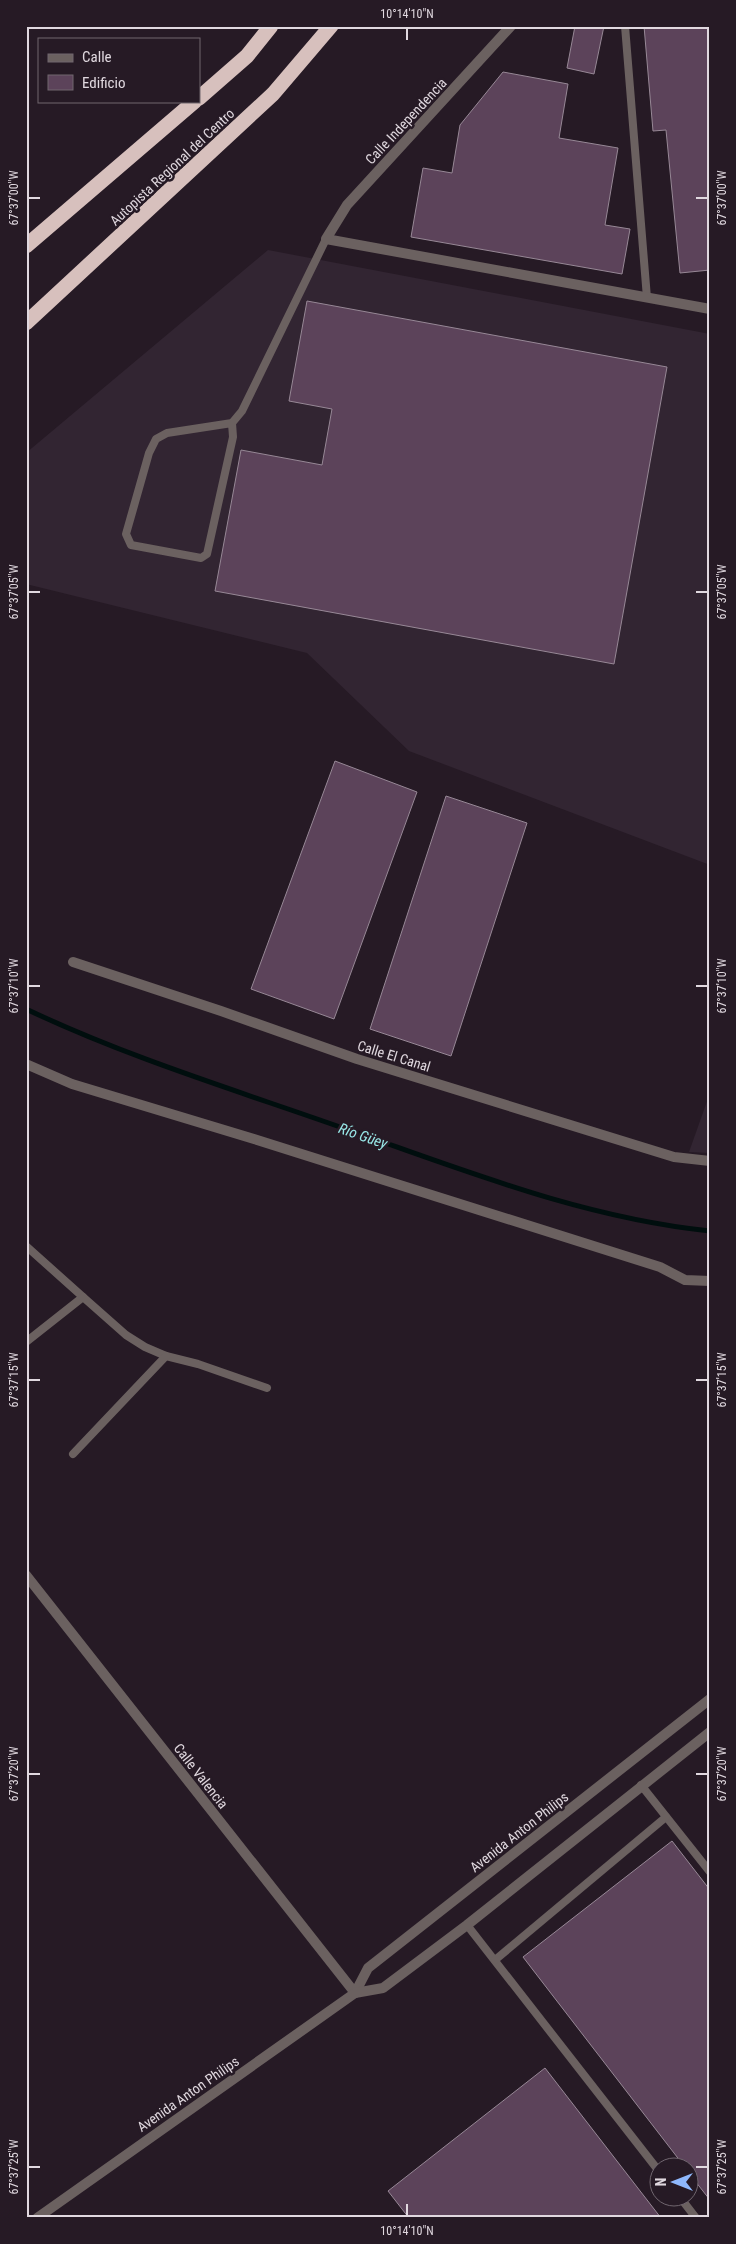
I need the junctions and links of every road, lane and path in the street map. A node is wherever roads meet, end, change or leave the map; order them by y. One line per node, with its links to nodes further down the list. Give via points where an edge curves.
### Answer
1 (271, 26): 5 (highway, via 247,56)
2 (331, 26): 11 (highway, Autopista Regional del Centro, via 274,94)
3 (511, 26): 7 (street, Calle Independencia, via 347,205)
4 (625, 26): 9 (lane)
5 (200, 97)
6 (194, 102): 8 (highway)
7 (326, 239): 9 (street); 12 (lane, via 242,411)
8 (26, 246)
9 (647, 298): 10 (street)
10 (710, 309)
11 (26, 323)
12 (232, 423): 12 (lane, via 233,437 207,554 201,558 132,545 126,534 149,453 156,440 167,433)
13 (73, 962): 15 (street, Calle El Canal, via 357,1059 674,1157)
14 (26, 1064): 17 (street, via 72,1084 660,1267 684,1280)
15 (710, 1161)
16 (26, 1246): 18 (lane)
17 (710, 1282)
18 (82, 1297): 19 (lane); 20 (lane, via 126,1335)
19 (26, 1342)
20 (166, 1356): 21 (lane); 22 (lane)
21 (268, 1388)
22 (73, 1454)
23 (26, 1575): 31 (street, Calle Valencia)
24 (710, 1699): 31 (street, Avenida Anton Philips, via 368,1968)
25 (710, 1732): 26 (street, Avenida Anton Philips)
26 (641, 1785): 27 (lane); 29 (street, Avenida Anton Philips)
27 (666, 1817): 28 (lane); 30 (lane)
28 (710, 1872)
29 (467, 1926): 30 (lane); 31 (street, Avenida Anton Philips, via 383,1988)
30 (495, 1960): 32 (lane)
31 (355, 1993): 34 (street, Avenida Anton Philips)
32 (648, 2157)
33 (687, 2206): 35 (lane)
34 (37, 2218)
35 (696, 2218)

